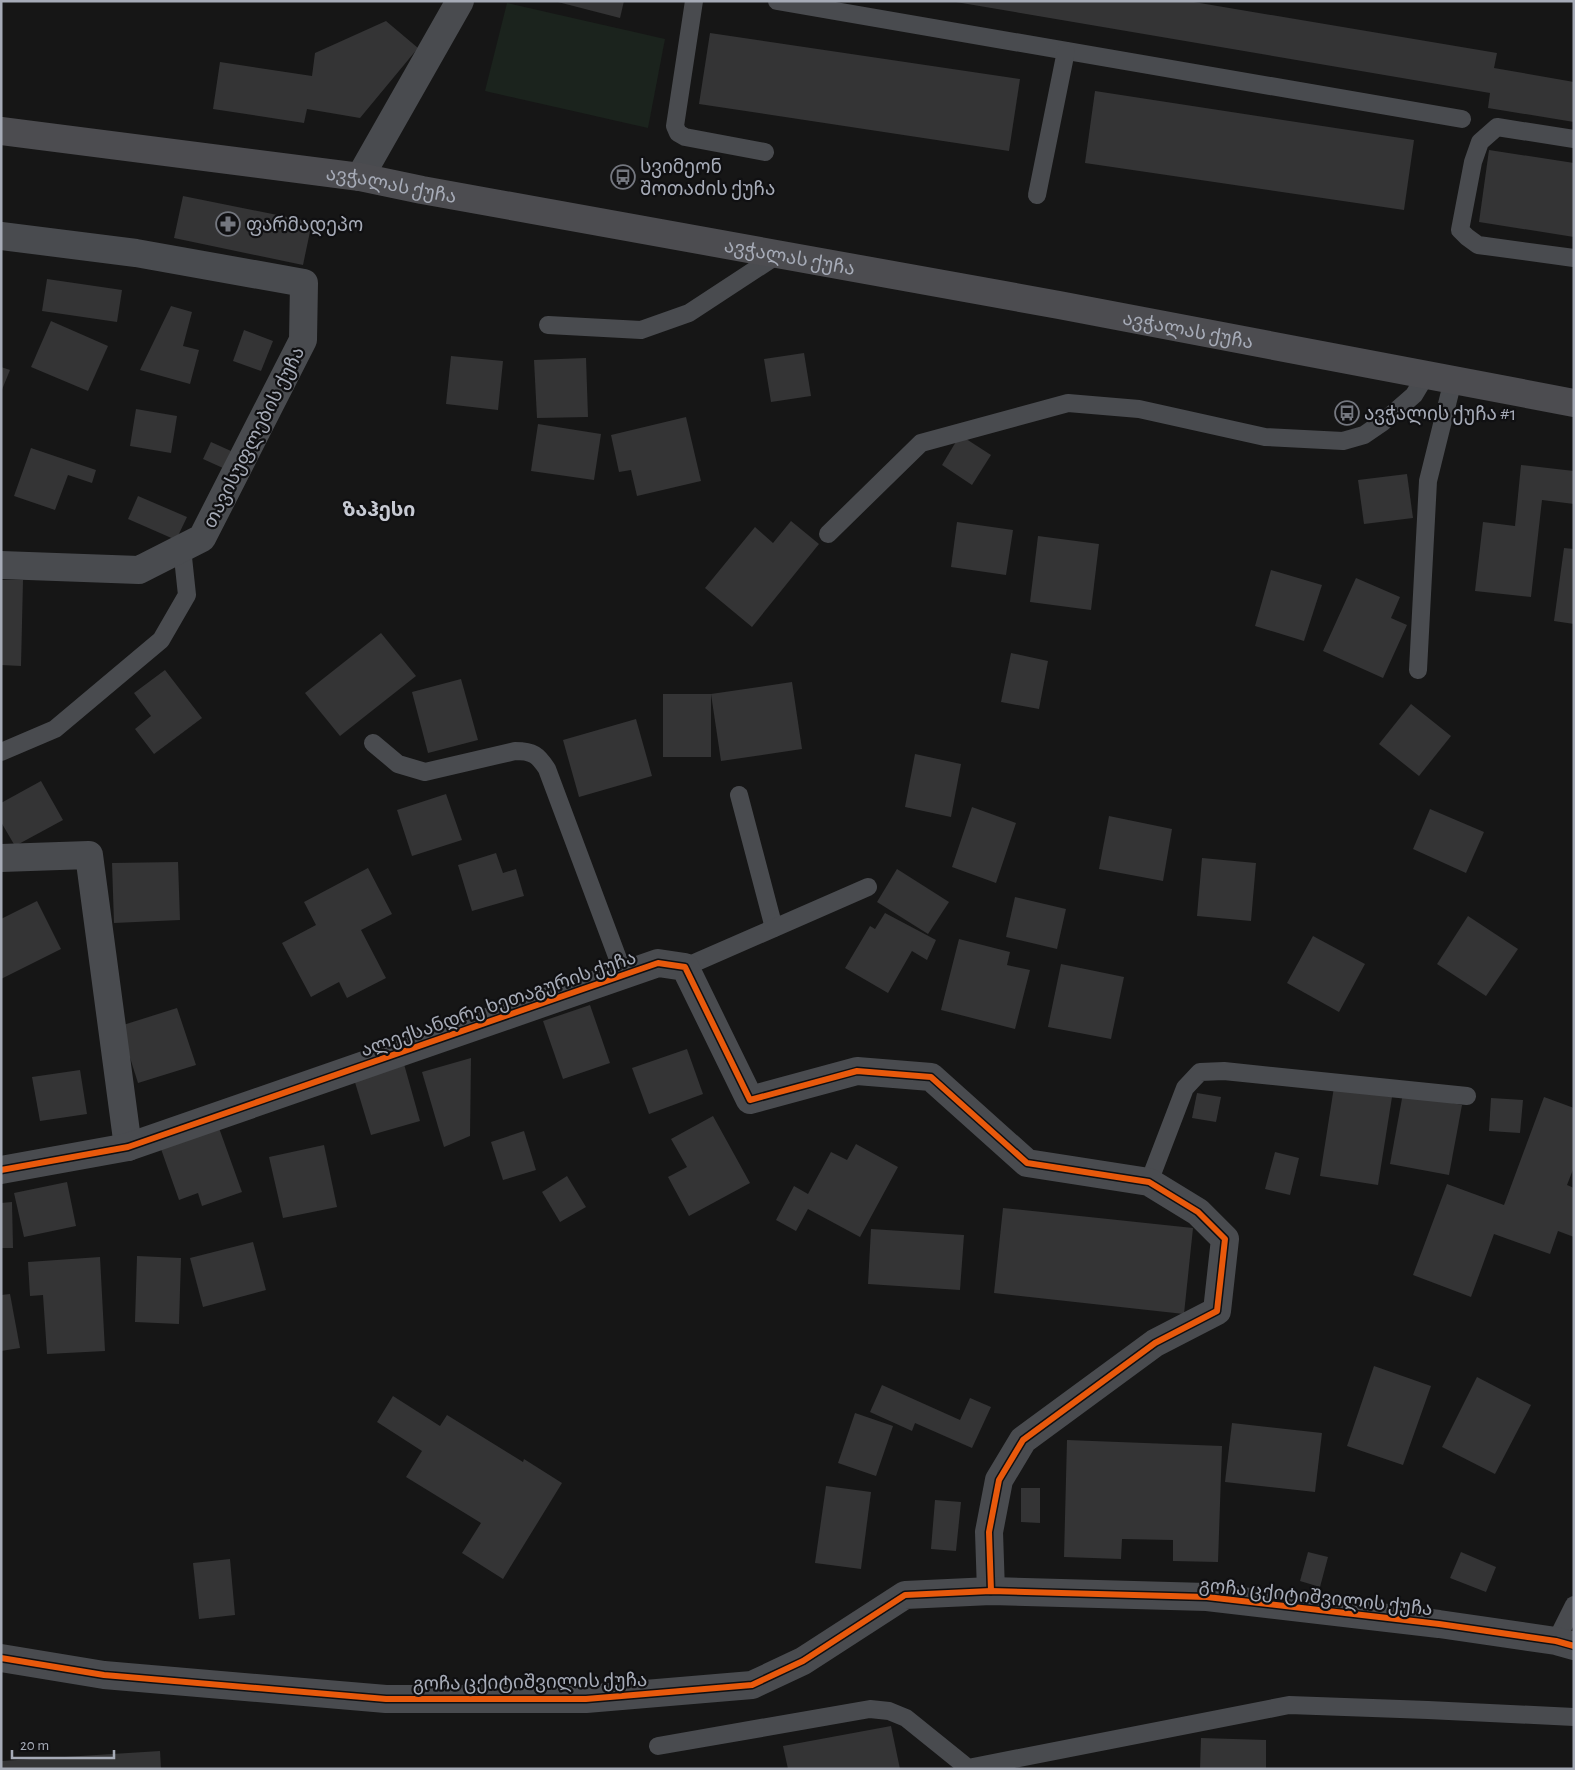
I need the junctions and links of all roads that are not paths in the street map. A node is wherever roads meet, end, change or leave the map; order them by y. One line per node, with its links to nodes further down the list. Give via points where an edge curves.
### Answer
1 (460, 1): 9 (street)
2 (694, 1): 8 (lane, via 675,126 678,133 684,137)
3 (777, 1): 4 (lane)
4 (1066, 51): 5 (lane); 10 (lane)
5 (1462, 119)
6 (1, 131): 9 (highway, ავჭალას ქუჩა)
7 (1574, 140): 13 (lane, via 1496,127 1480,142 1473,162 1460,230 1478,245)
8 (765, 152)
9 (360, 177): 12 (highway, ავჭალას ქუჩა)
10 (1037, 195)
11 (1, 236): 19 (street, თავისუფლების ქუჩა, via 136,253 304,283 302,340 202,538)
12 (779, 254): 14 (lane, via 689,313 641,330); 15 (highway, ავჭალას ქუჩა)
13 (1574, 258)
14 (548, 325)
15 (1426, 375): 16 (highway, ავჭალას ქუჩა); 18 (lane, via 1414,395 1383,422 1364,435 1343,441 1264,437 1139,409 1068,403 922,443)
16 (1453, 380): 17 (highway, ავჭალას ქუჩა); 21 (lane, via 1428,481)
17 (1574, 403)
18 (828, 534)
19 (182, 548): 20 (street, თავისუფლების ქუჩა, via 139,570); 23 (lane, via 187,596 161,640 55,729)
20 (1, 565)
21 (1418, 670)
22 (373, 743): 29 (lane, via 398,764 425,772 515,751 528,751 540,758)
23 (1, 752)
24 (738, 794): 27 (lane)
25 (1, 858): 31 (street, via 89,854)
26 (868, 887): 27 (lane)
27 (774, 928): 28 (lane)
28 (685, 967): 29 (street, ალექსანდრე ხეთაგურის ქუჩა, via 658,963); 33 (street, via 750,1100 857,1071 931,1077 1027,1163)
29 (624, 975): 31 (street, ალექსანდრე ხეთაგურის ქუჩა)
30 (1467, 1096): 33 (lane, via 1224,1071 1200,1072 1185,1088)
31 (128, 1147): 32 (street, ალექსანდრე ხეთაგურის ქუჩა)
32 (1, 1170)
33 (1149, 1182): 34 (street, via 1198,1212 1225,1239 1216,1312 1155,1343 1023,1440 999,1480 989,1532)
34 (991, 1592): 36 (street, გოჩა ცქიტიშვილის ქუჩა, via 1208,1597 1439,1624); 37 (street, გოჩა ცქიტიშვილის ქუჩა, via 906,1595 803,1661 752,1685 586,1699 386,1699 104,1675)
35 (1574, 1605): 36 (lane)
36 (1565, 1643)
37 (1, 1658)
38 (1574, 1717): 40 (lane, via 1289,1705)
39 (658, 1746): 40 (lane, via 870,1709 889,1711 906,1718)
40 (968, 1769)

